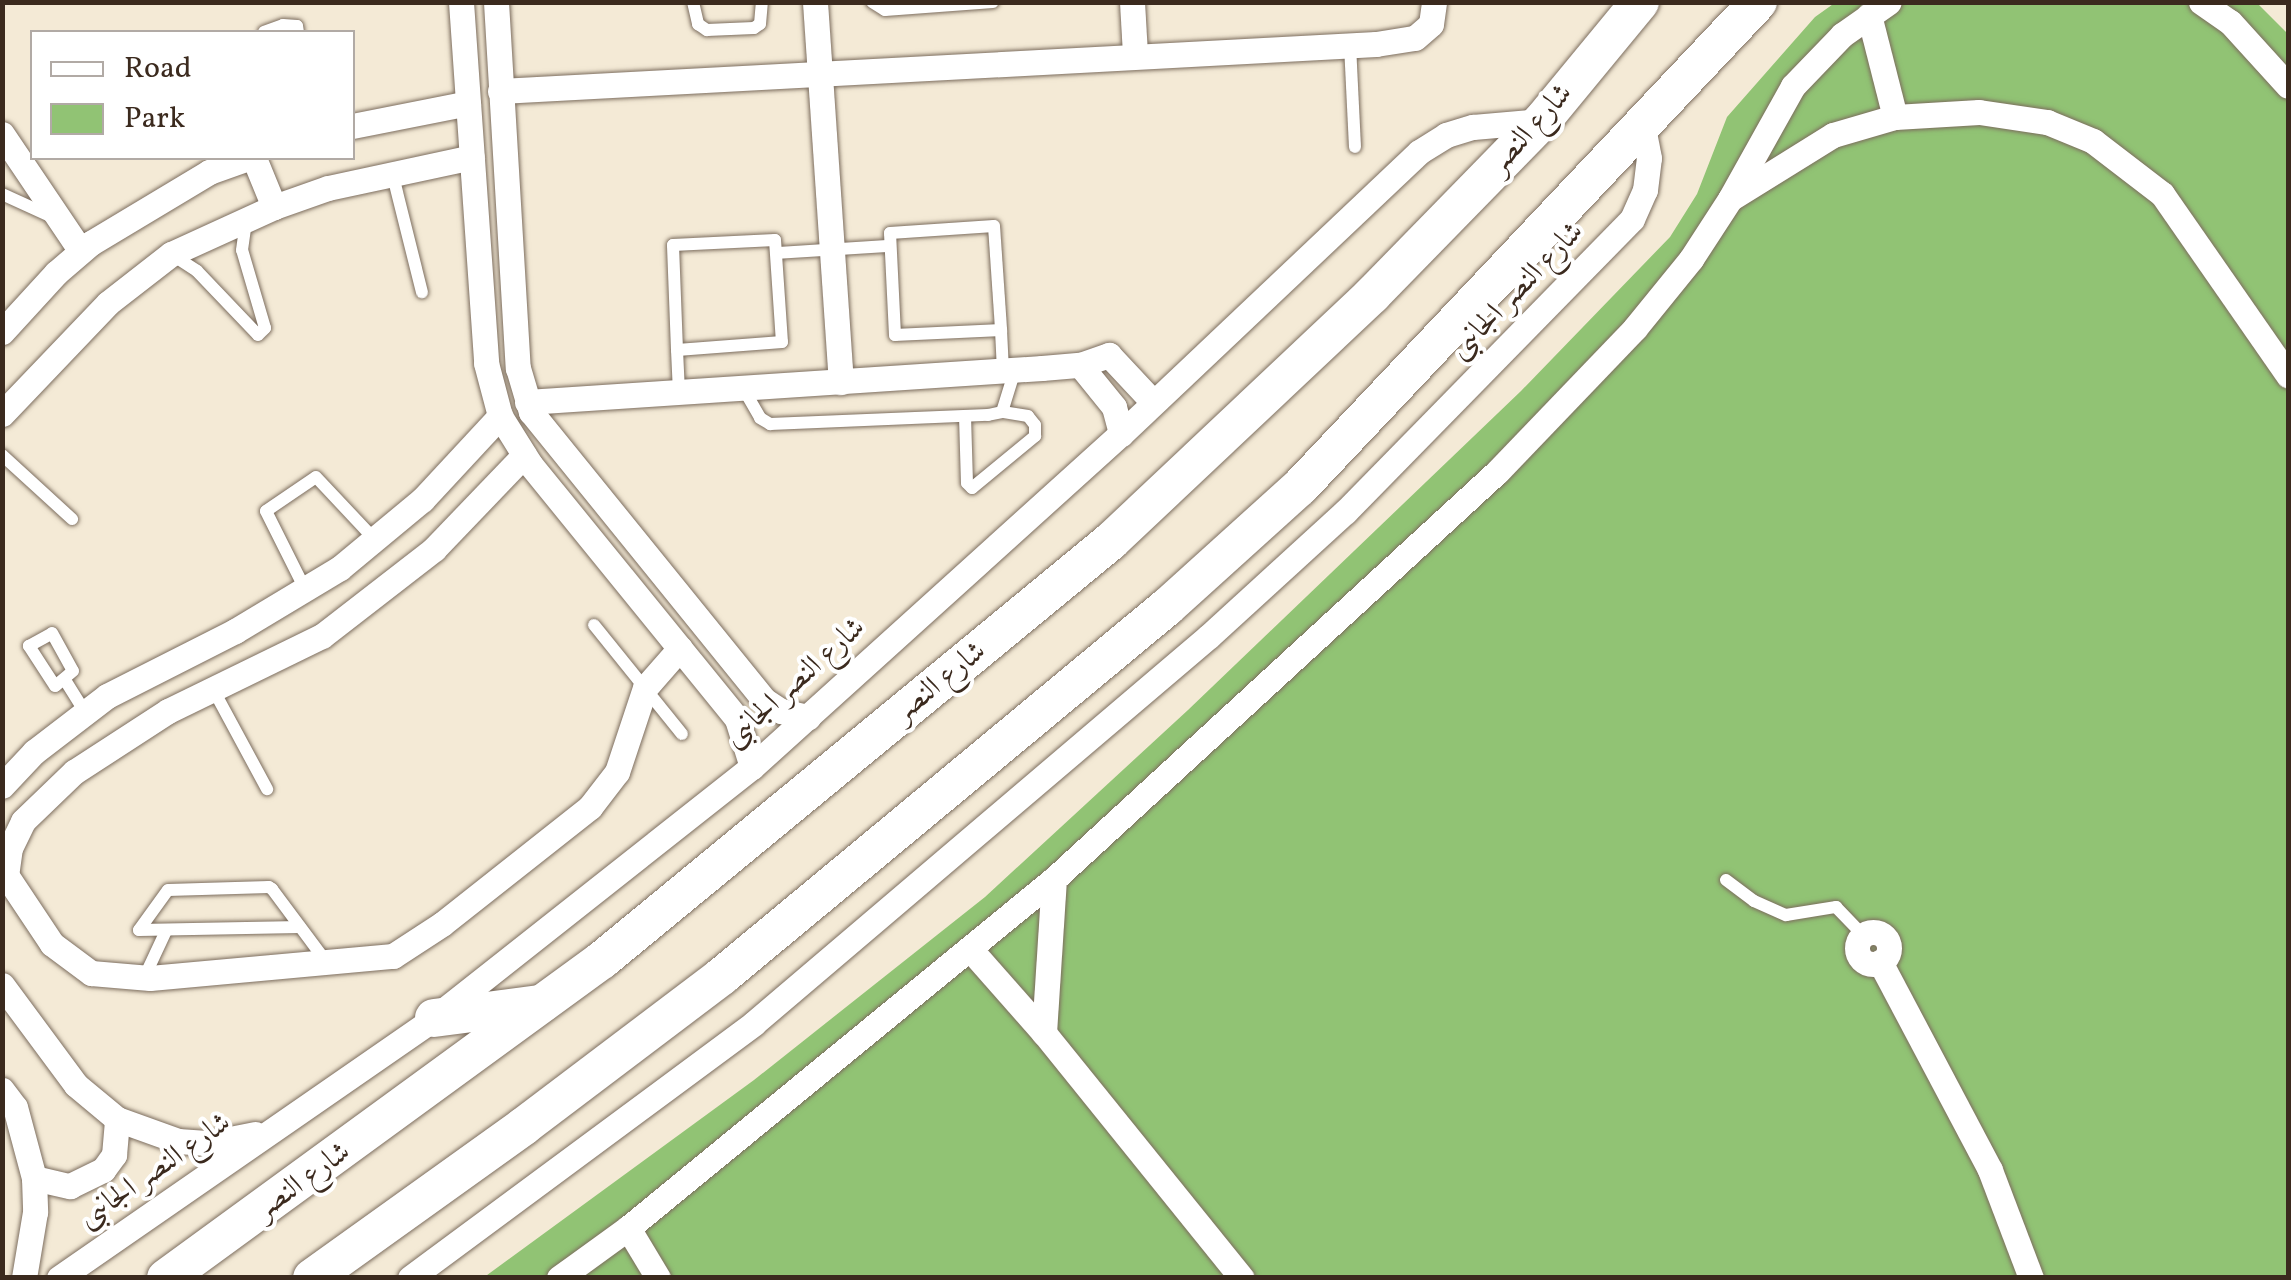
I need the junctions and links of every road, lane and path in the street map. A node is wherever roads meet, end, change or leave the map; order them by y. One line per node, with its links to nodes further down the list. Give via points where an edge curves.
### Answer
1 (461, 2): 21 (street)
2 (496, 2): 20 (street)
3 (693, 2): 4 (lane, via 698,24 707,30 754,28)
4 (762, 2)
5 (814, 2): 18 (street)
6 (872, 2): 7 (lane, via 885,10)
7 (993, 2)
8 (1132, 2): 17 (street)
9 (1434, 2): 16 (street, via 1431,24 1415,38)
10 (1640, 2): 23 (main road, شارع النصر)
11 (1758, 2): 25 (main road)
12 (2200, 2): 19 (street, via 2230,22)
13 (1879, 9): 22 (street); 33 (street, via 1842,35 1794,86)
14 (269, 30): 15 (lane)
15 (298, 30)
16 (1350, 45): 17 (street); 27 (lane)
17 (1134, 54): 18 (street)
18 (819, 70): 20 (street); 38 (street)
19 (2288, 86)
20 (500, 90): 52 (street, via 518,368)
21 (468, 103): 24 (street); 28 (street)
22 (1895, 117): 33 (street, via 1833,135); 48 (street, via 2012,114 2093,141 2162,194)
23 (1542, 121): 53 (street, شارع النصر الجانبى, via 1473,127 1418,152); 89 (main road, شارع النصر, via 1372,295 1111,541)
24 (355, 125)
25 (1643, 127): 97 (main road, via 1300,487 1167,607 722,976); 103 (street, شارع النصر الجانبى, via 1649,158 1632,219 1345,512 768,1011)
26 (2, 134): 36 (street)
27 (1355, 147)
28 (472, 157): 31 (street); 56 (street, via 486,364)
29 (246, 160): 39 (street, via 180,188)
30 (252, 160): 34 (street)
31 (392, 172): 34 (street); 42 (lane)
32 (2, 194): 36 (lane)
33 (1730, 199): 80 (street, via 1635,328 1498,471)
34 (274, 207): 35 (street)
35 (248, 218): 41 (street); 41 (lane, via 242,250 265,328 258,335 197,271)
36 (60, 220): 39 (street)
37 (889, 246): 38 (lane); 43 (lane, via 895,335); 43 (lane, via 894,231 994,226)
38 (830, 250): 40 (lane); 49 (street)
39 (81, 252): 44 (street)
40 (778, 253): 45 (lane, via 782,342); 45 (lane, via 771,238 673,245)
41 (171, 254): 55 (street, via 108,304)
42 (422, 292)
43 (1001, 330): 47 (lane)
44 (2, 332)
45 (677, 350): 51 (lane)
46 (1080, 365): 47 (street); 53 (street, via 1096,356 1116,358); 58 (street, via 1114,407)
47 (1009, 370): 49 (street); 54 (lane)
48 (2288, 375)
49 (841, 382): 50 (street)
50 (743, 388): 51 (street); 57 (lane, via 770,424)
51 (679, 392): 52 (street)
52 (527, 402): 66 (street)
53 (1153, 402): 58 (street, شارع النصر الجانبى)
54 (1002, 412): 57 (lane); 57 (lane, via 1028,416 1035,436 972,488)
55 (2, 414)
56 (500, 416): 59 (street); 62 (street)
57 (965, 416)
58 (1121, 434): 73 (street, شارع النصر الجانبى)
59 (524, 455): 67 (street); 68 (street, via 434,550 322,636)
60 (2, 456): 61 (lane)
61 (72, 519)
62 (376, 541): 63 (street); 63 (lane, via 316,477 266,511)
63 (305, 589): 64 (street)
64 (254, 619): 68 (street); 72 (street)
65 (594, 625): 70 (lane)
66 (720, 646): 67 (street); 73 (street, via 764,700)
67 (688, 658): 70 (street); 75 (street, via 737,719)
68 (277, 661): 71 (street)
69 (64, 680): 72 (lane)
70 (645, 688): 74 (lane); 86 (street, via 617,772 590,807 412,946 382,958)
71 (213, 689): 77 (lane); 78 (street, via 110,746)
72 (85, 712): 76 (street)
73 (808, 717): 75 (street, شارع النصر الجانبى)
74 (682, 734)
75 (752, 766): 90 (street, شارع النصر الجانبى)
76 (2, 786)
77 (267, 789)
78 (13, 821): 79 (street)
79 (4, 872): 87 (street, via 52,944 72,962 112,978)
80 (1054, 879): 85 (street); 91 (street)
81 (1726, 880): 84 (lane, via 1786,916 1836,907)
82 (300, 927): 83 (lane); 83 (lane, via 269,886 187,889 164,892 139,930); 86 (lane)
83 (165, 933): 87 (lane)
84 (1863, 935): 107 (street, via 1874,932 1888,942 1880,962 1990,1170)
85 (970, 949): 91 (street); 96 (street)
86 (328, 964): 87 (street)
87 (144, 978)
88 (2, 984): 93 (street, via 76,1085)
89 (544, 1004): 90 (main road); 100 (main road, شارع النصر)
90 (434, 1018): 94 (street, شارع النصر الجانبى)
91 (1044, 1033): 106 (street)
92 (2, 1090): 95 (street, via 20,1120)
93 (117, 1119): 94 (street, via 146,1133 210,1143); 95 (street, via 114,1155 88,1181 52,1186)
94 (274, 1128): 99 (street, شارع النصر الجانبى)
95 (34, 1178): 98 (street)
96 (628, 1228): 104 (street); 105 (street)
97 (367, 1240): 101 (main road); 102 (main road)
98 (24, 1278)
99 (60, 1278)
100 (166, 1278)
101 (312, 1278)
102 (342, 1278)
103 (410, 1278)
104 (559, 1278)
105 (658, 1278)
106 (1242, 1278)
107 (2031, 1278)

